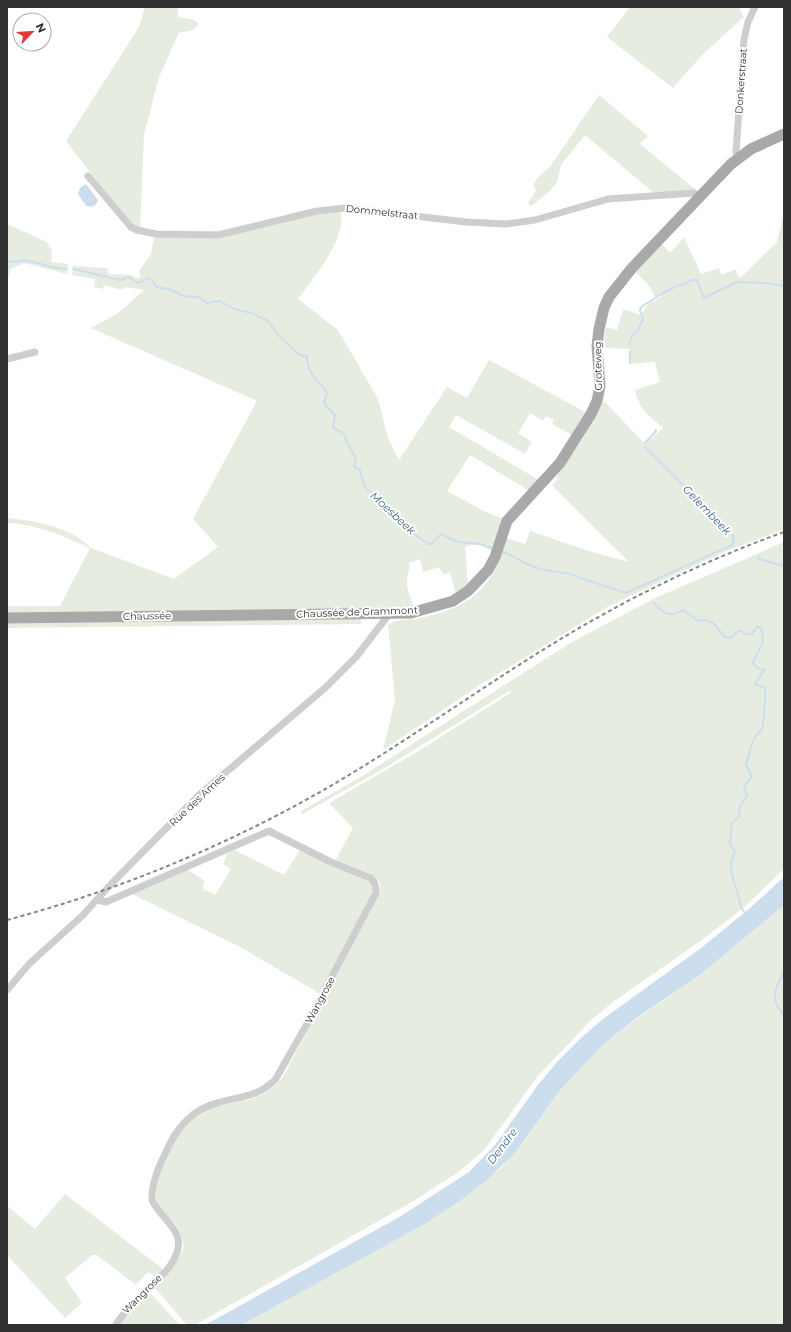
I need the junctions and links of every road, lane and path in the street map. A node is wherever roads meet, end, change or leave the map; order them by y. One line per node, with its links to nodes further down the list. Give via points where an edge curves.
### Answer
1 (755, 7): 3 (street, Donkerstraat, via 744,39 736,152)
2 (784, 134): 3 (main road, Groteweg)
3 (738, 157): 5 (main road, Groteweg)
4 (88, 176): 5 (street, Dommelstraat, via 131,227 156,234 186,236 225,234 336,208 506,224 531,221 608,199 694,193)
5 (699, 197): 8 (main road, Groteweg, via 632,268 609,297 604,308 597,346 600,386 597,401 560,463 507,522)
6 (36, 352): 7 (street)
7 (7, 359)
8 (497, 550): 9 (main road, Chaussée de Grammont, via 488,570 479,581 457,598 423,610)
9 (390, 613): 10 (main road, Chaussée de Grammont); 12 (street, Rue des Ames, via 356,657 325,688 198,796)
10 (286, 614): 11 (main road, Chaussée)
11 (7, 618)
12 (97, 900): 13 (street, Rue des Ames, via 29,964); 14 (street, Wangrose, via 106,902 269,831 333,863 371,878 376,888 376,893 330,981 275,1080 264,1090 253,1095 218,1102 199,1110 183,1123 170,1142 154,1180 152,1200 177,1236 178,1250 151,1288 120,1317)
13 (7, 990)
14 (116, 1325)

